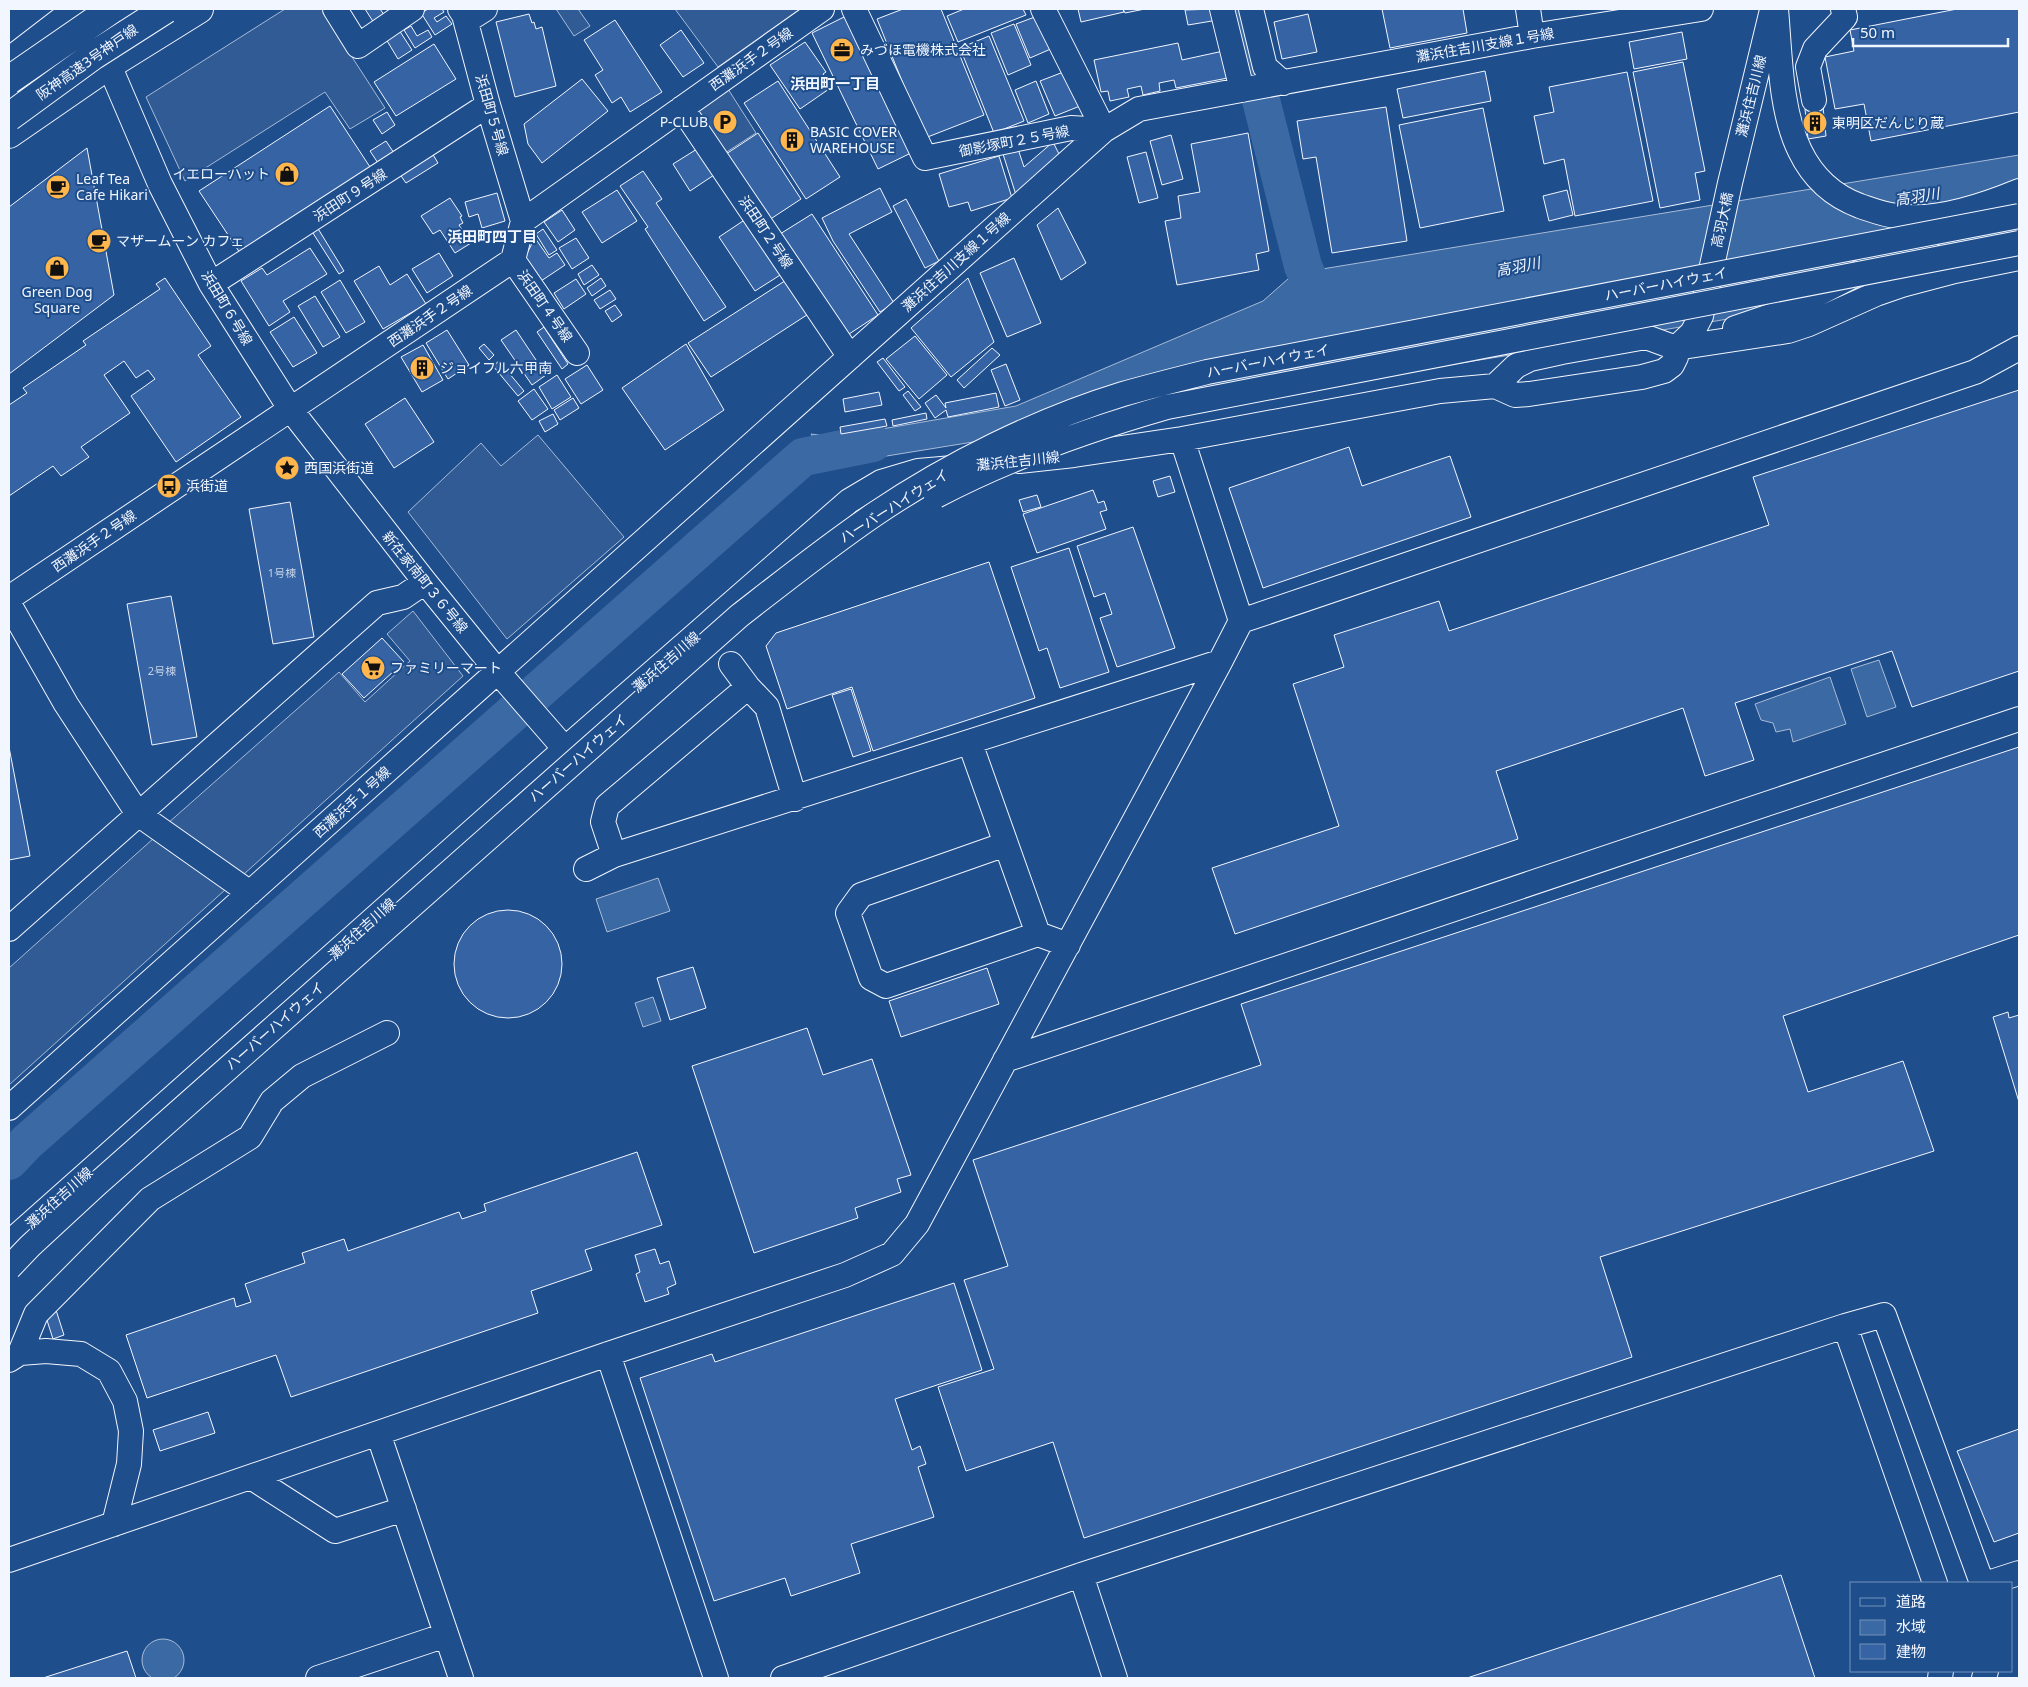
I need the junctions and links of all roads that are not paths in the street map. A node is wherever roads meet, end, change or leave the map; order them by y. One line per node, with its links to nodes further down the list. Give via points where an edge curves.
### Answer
1 (78, 9): 20 (highway)
2 (90, 9): 21 (street, 浜田町６号線)
3 (112, 9): 22 (highway, bridge)
4 (166, 9): 27 (highway, 阪神高速3号神戸線, bridge, via 94,55)
5 (199, 9): 21 (highway)
6 (335, 9): 7 (street, via 358,46)
7 (412, 9)
8 (822, 9): 26 (street, 西灘浜手２号線)
9 (854, 9): 28 (street, 御影塚町２５号線, via 925,158 1071,128)
10 (1043, 9): 28 (street)
11 (1222, 9): 23 (street)
12 (1251, 9): 23 (street, via 1265,67)
13 (1528, 9): 19 (street)
14 (1701, 9): 19 (street, 灘浜住吉川支線１号線)
15 (1772, 9): 30 (street, 灘浜住吉川線)
16 (1776, 9): 31 (street, via 1789,119 1800,150 1822,183 1848,202 1899,217 1943,214)
17 (1843, 9): 24 (street, via 1845,16 1815,49 1808,67)
18 (470, 13): 25 (street, 浜田町５号線)
19 (1532, 36): 23 (street, 灘浜住吉川支線１号線)
20 (9, 62)
21 (109, 65): 29 (highway); 36 (street, 浜田町６号線, via 160,184)
22 (9, 80)
23 (1261, 87): 28 (street, 灘浜住吉川支線１号線, via 1139,109)
24 (1814, 100)
25 (488, 105): 32 (street, 浜田町５号線); 36 (street, 浜田町９号線)
26 (682, 108): 32 (street, 西灘浜手２号線); 40 (street, 浜田町２号線)
27 (9, 117)
28 (1104, 130): 40 (street, 灘浜住吉川支線１号線)
29 (9, 134)
30 (1730, 183): 37 (street, 高羽大橋, bridge, via 1701,316 1692,333)
31 (2016, 201): 37 (street, bridge, via 1782,312); 69 (street, ハーバーハイウェイ, bridge, via 1208,372 1086,407 961,463 876,513 739,616 96,1185)
32 (523, 221): 35 (street)
33 (2019, 243): 70 (street, ハーバーハイウェイ, bridge, via 1168,407 1071,436 968,479 863,539 748,624 109,1190 40,1252)
34 (2019, 258): 37 (street, via 1929,277 1876,294 1788,331)
35 (513, 260): 39 (street, 浜田町４号線); 42 (street, 西灘浜手２号線)
36 (211, 284): 42 (street, 浜田町６号線)
37 (1676, 348): 41 (street, via 1646,337 1562,352 1530,359 1516,366); 41 (street, via 1672,365 1664,371 1642,377 1515,395)
38 (2019, 348): 48 (street, via 1975,372)
39 (577, 352)
40 (850, 357): 44 (street, 灘浜住吉川支線１号線)
41 (1495, 386): 43 (street, 灘浜住吉川線, via 1440,391)
42 (290, 410): 45 (street, 新在家南町３６号線); 46 (street, 西灘浜手２号線)
43 (1182, 439): 48 (street); 55 (street, 灘浜住吉川線, via 918,472 881,482 849,501)
44 (694, 496): 51 (street, 西灘浜手１号線)
45 (425, 582): 51 (street, 新在家南町３６号線); 57 (street, via 403,597 377,603)
46 (9, 598)
47 (9, 604): 57 (street, via 66,704)
48 (1241, 621): 49 (street)
49 (1220, 662): 54 (street); 64 (street)
50 (731, 664): 52 (street)
51 (498, 672): 55 (street, 新在家南町３６号線); 61 (street, 西灘浜手１号線)
52 (748, 687): 56 (street, via 767,707); 59 (street, via 607,806 603,822)
53 (2019, 719): 66 (street)
54 (970, 742): 56 (street); 58 (street)
55 (565, 750): 68 (street, 灘浜住吉川線)
56 (795, 799): 59 (street)
57 (138, 814): 61 (street); 62 (street)
58 (1006, 844): 63 (street); 63 (street, via 861,895 848,913 871,978 886,986)
59 (614, 854): 60 (street)
60 (586, 870)
61 (250, 893): 67 (street, 西灘浜手１号線)
62 (9, 929)
63 (1038, 934): 64 (street)
64 (1068, 945): 66 (street)
65 (387, 1033): 73 (street, via 302,1076 272,1101 250,1137 150,1199 36,1314)
66 (1005, 1060): 72 (street, via 917,1224 892,1254 845,1275)
67 (9, 1108)
68 (9, 1243)
69 (9, 1268)
70 (9, 1286)
71 (1845, 1326): 80 (street); 81 (street); 82 (street, via 1884,1315)
72 (608, 1354): 74 (street); 87 (street)
73 (14, 1356): 77 (street, via 46,1351 81,1354 109,1370 125,1401 131,1431 129,1464)
74 (378, 1433): 75 (street); 76 (street)
75 (251, 1477): 76 (street, via 335,1532); 77 (street)
76 (404, 1509): 84 (street)
77 (114, 1524): 78 (street)
78 (9, 1560)
79 (2019, 1573): 83 (street)
80 (1081, 1575): 88 (street); 89 (street)
81 (1935, 1582)
82 (1982, 1582)
83 (1991, 1582)
84 (446, 1635): 85 (street); 86 (street)
85 (318, 1678)
86 (461, 1678)
87 (716, 1678)
88 (783, 1678)
89 (1116, 1678)

